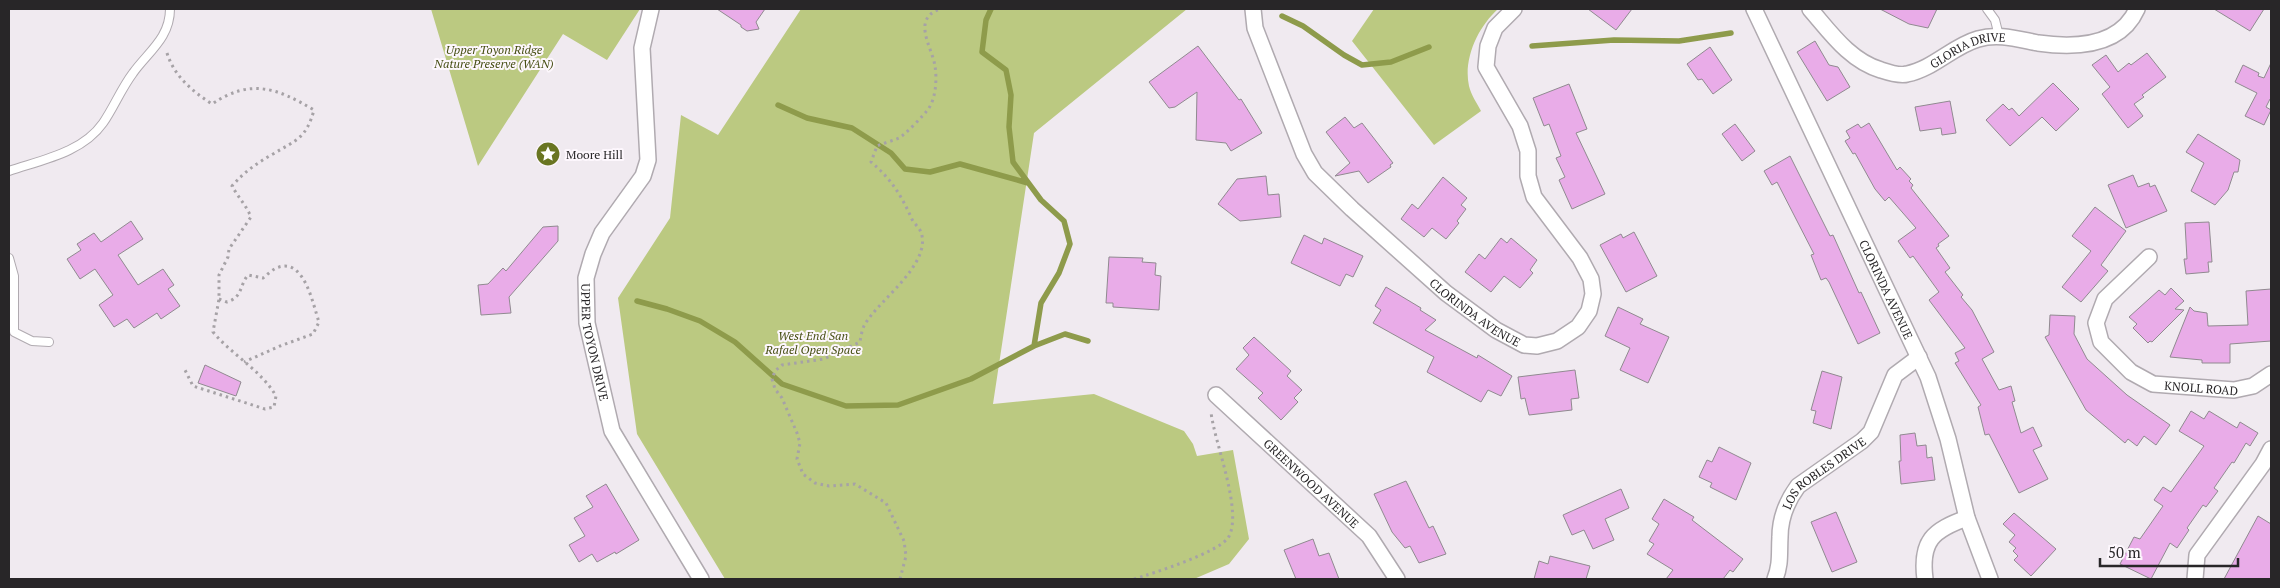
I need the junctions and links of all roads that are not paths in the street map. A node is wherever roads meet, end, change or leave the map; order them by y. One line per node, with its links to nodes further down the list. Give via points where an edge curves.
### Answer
1 (170, 9): 10 (lane, via 162,39 132,74 102,126 71,150)
2 (651, 9): 19 (street, UPPER TOYON DRIVE, via 642,48 648,160 643,176 602,233 593,254 586,278 587,323 612,431)
3 (1252, 9): 4 (street, CLORINDA AVENUE, via 1255,28 1304,154 1316,173 1352,210 1446,293 1496,330 1524,345 1537,346 1557,341 1578,327 1589,310 1592,294 1590,279 1580,258 1534,197 1528,176 1528,151 1520,126 1486,67 1488,46 1495,28)
4 (1514, 9)
5 (1754, 9): 14 (street, CLORINDA AVENUE)
6 (1810, 9): 9 (street, GLORIA DRIVE, via 1843,47 1861,61 1880,70 1906,75 1977,39)
7 (1987, 9): 9 (lane, via 1995,20)
8 (2137, 9): 9 (street, GLORIA DRIVE, via 2132,20 2116,34 2092,44 2040,43)
9 (1999, 36)
10 (9, 171)
11 (2149, 256): 15 (street, KNOLL ROAD, via 2106,299 2096,323 2101,342 2131,372 2153,384 2234,390 2253,386)
12 (9, 258): 13 (lane, via 16,299 14,332 32,341)
13 (49, 342)
14 (1919, 357): 18 (street, CLORINDA AVENUE, via 1948,439); 21 (street, LOS ROBLES DRIVE, via 1895,376 1871,432 1798,486 1791,496 1781,525 1781,561)
15 (2271, 374)
16 (1216, 395): 20 (street, GREENWOOD AVENUE, via 1369,536)
17 (2271, 449): 24 (street, via 2197,556)
18 (1967, 518): 22 (street, via 1949,524 1933,535 1923,559); 23 (street, CLORINDA AVENUE)
19 (701, 579)
20 (1396, 579)
21 (1775, 579)
22 (1925, 579)
23 (1990, 579)
24 (2195, 579)

